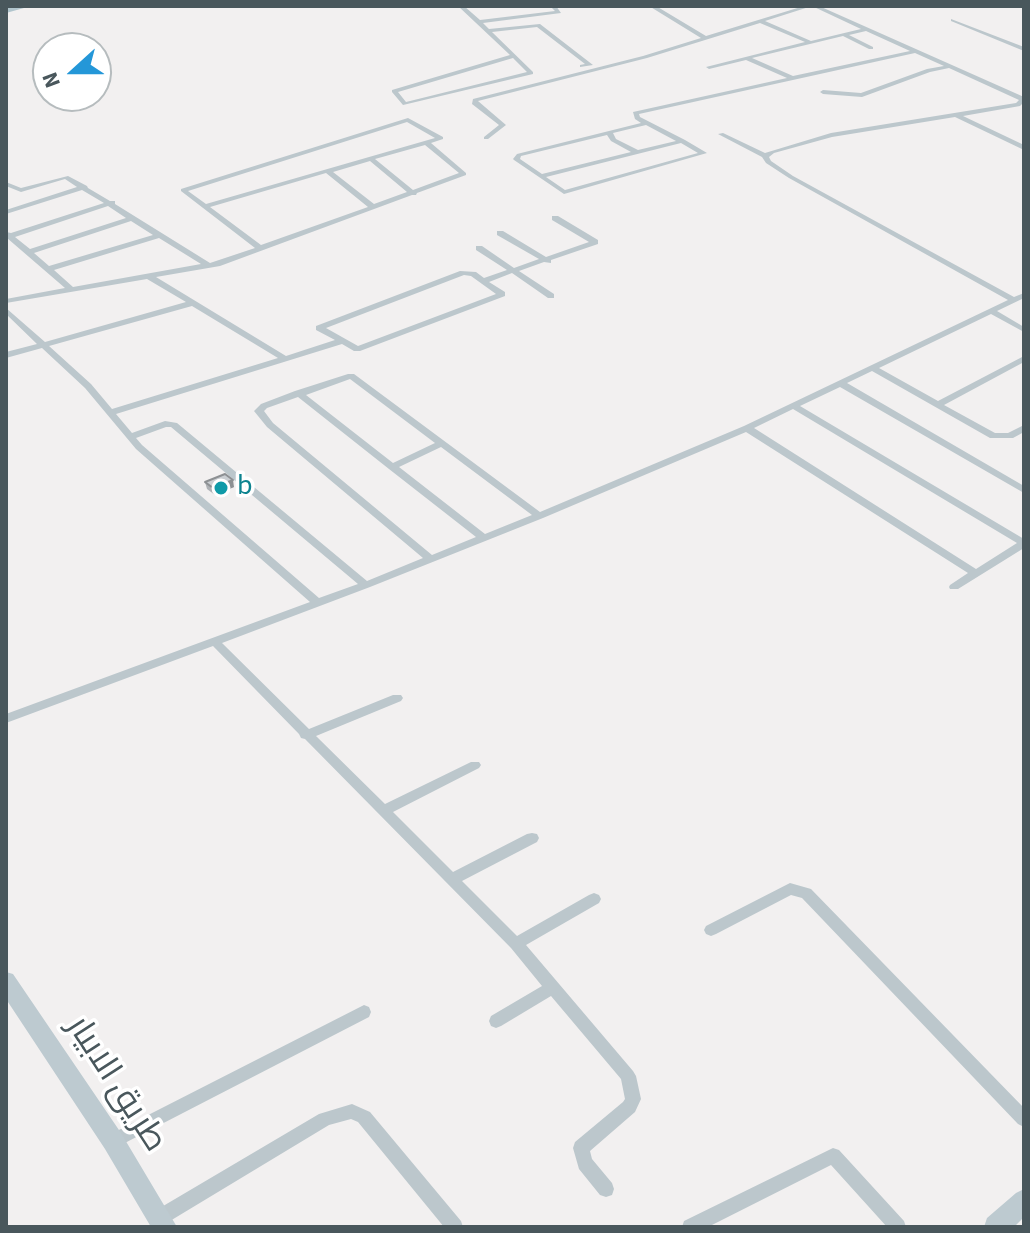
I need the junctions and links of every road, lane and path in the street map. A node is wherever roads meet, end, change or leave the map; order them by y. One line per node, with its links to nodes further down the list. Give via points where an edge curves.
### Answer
1 (21, 6): 8 (main road)
2 (477, 6): 7 (street)
3 (553, 6): 11 (street, via 559,12)
4 (652, 6): 15 (street)
5 (809, 6): 10 (street)
6 (815, 6): 12 (street)
7 (462, 7): 11 (street)
8 (6, 10)
9 (953, 20): 18 (street)
10 (760, 21): 15 (street); 16 (street)
11 (479, 22): 13 (street)
12 (866, 29): 14 (street); 19 (street)
13 (488, 31): 20 (street); 22 (street, via 538,25 590,65)
14 (843, 34): 16 (street); 17 (street)
15 (705, 38): 32 (street, via 475,100 503,125)
16 (810, 42): 21 (street)
17 (871, 48)
18 (1024, 49)
19 (916, 51): 24 (street); 25 (street)
20 (514, 56): 20 (street, via 531,73 410,105 394,92)
21 (747, 58): 23 (street); 25 (street)
22 (582, 66)
23 (709, 67)
24 (952, 67): 26 (street, via 862,95); 27 (street)
25 (793, 78): 29 (street, via 635,113)
26 (823, 92)
27 (1023, 99): 28 (street, via 1018,105)
28 (956, 114): 35 (street); 37 (street, via 831,135)
29 (647, 123): 30 (street); 33 (street)
30 (609, 132): 36 (street, via 613,140); 41 (street, via 516,157)
31 (721, 134): 37 (street)
32 (486, 138)
33 (683, 141): 36 (street); 42 (street, via 703,154)
34 (428, 144): 38 (street); 45 (street, via 464,174); 47 (street, via 441,138 408,120 183,190)
35 (1024, 148)
36 (638, 153): 39 (street)
37 (765, 156): 66 (street, via 791,177)
38 (372, 160): 40 (street); 45 (street)
39 (602, 162): 41 (street); 42 (street)
40 (329, 172): 47 (street); 48 (street)
41 (541, 176): 42 (street, via 564,192)
42 (617, 178)
43 (7, 186): 44 (street, via 21,190 66,177)
44 (85, 187): 46 (street); 49 (street)
45 (414, 194): 48 (street)
46 (112, 203): 50 (street); 53 (street)
47 (206, 206): 56 (street)
48 (374, 208): 56 (street)
49 (6, 212)
50 (133, 218): 54 (street); 57 (street)
51 (555, 218): 58 (street, via 595,242)
52 (500, 233): 58 (street)
53 (8, 234): 57 (street)
54 (160, 235): 59 (street); 60 (street)
55 (479, 248): 61 (street)
56 (261, 249): 59 (street)
57 (29, 252): 60 (street)
58 (548, 261): 61 (street)
59 (209, 266): 62 (street)
60 (48, 269): 64 (street)
61 (514, 271): 63 (street); 65 (street)
62 (150, 277): 64 (street); 68 (street)
63 (483, 281): 72 (street, via 502,294 357,349); 72 (street, via 463,273 319,326)
64 (71, 289): 67 (street)
65 (551, 296)
66 (1019, 298): 70 (street)
67 (6, 301)
68 (193, 303): 73 (street); 75 (street)
69 (6, 310): 73 (street)
70 (993, 312): 71 (street); 77 (street)
71 (1024, 330)
72 (339, 342): 75 (street)
73 (41, 345): 74 (street); 82 (street)
74 (6, 355)
75 (285, 359): 82 (street)
76 (1024, 359): 80 (street)
77 (872, 368): 78 (street); 80 (street)
78 (840, 383): 81 (street); 88 (street)
79 (298, 393): 86 (street, via 351,376); 87 (street); 92 (street, via 264,406 260,416)
80 (937, 405): 84 (street, via 998,438)
81 (794, 406): 83 (street); 91 (street)
82 (110, 413): 85 (street)
83 (747, 428): 89 (street); 93 (street)
84 (1024, 428)
85 (129, 437): 94 (street, via 174,425); 96 (street)
86 (442, 443): 87 (street); 89 (street)
87 (392, 467): 90 (street)
88 (1024, 490)
89 (539, 516): 90 (street)
90 (484, 538): 92 (street)
91 (1024, 543): 93 (street)
92 (430, 559): 94 (street)
93 (975, 573): 95 (street)
94 (366, 585): 96 (street)
95 (954, 587)
96 (318, 603): 97 (street)
97 (214, 641): 99 (street); 100 (street)
98 (397, 698): 100 (street)
99 (6, 719)
100 (305, 735): 102 (street)
101 (475, 765): 102 (street)
102 (385, 810): 104 (street)
103 (532, 838): 104 (street)
104 (453, 879): 107 (street)
105 (594, 899): 107 (street)
106 (711, 930): 112 (street, via 790,889 806,893)
107 (516, 944): 108 (street)
108 (553, 987): 111 (street); 114 (street, via 633,1087 629,1107 581,1148 585,1163)
109 (8, 990): 113 (main road, طريق الابيار)
110 (364, 1012): 113 (street)
111 (496, 1021)
112 (1024, 1119)
113 (113, 1141): 116 (main road, طريق الابيار)
114 (606, 1189)
115 (1024, 1201): 120 (main road)
116 (162, 1223): 117 (street, via 325,1119 352,1111 364,1117)
117 (455, 1227)
118 (690, 1227): 119 (street, via 833,1156)
119 (898, 1227)
120 (996, 1227)

